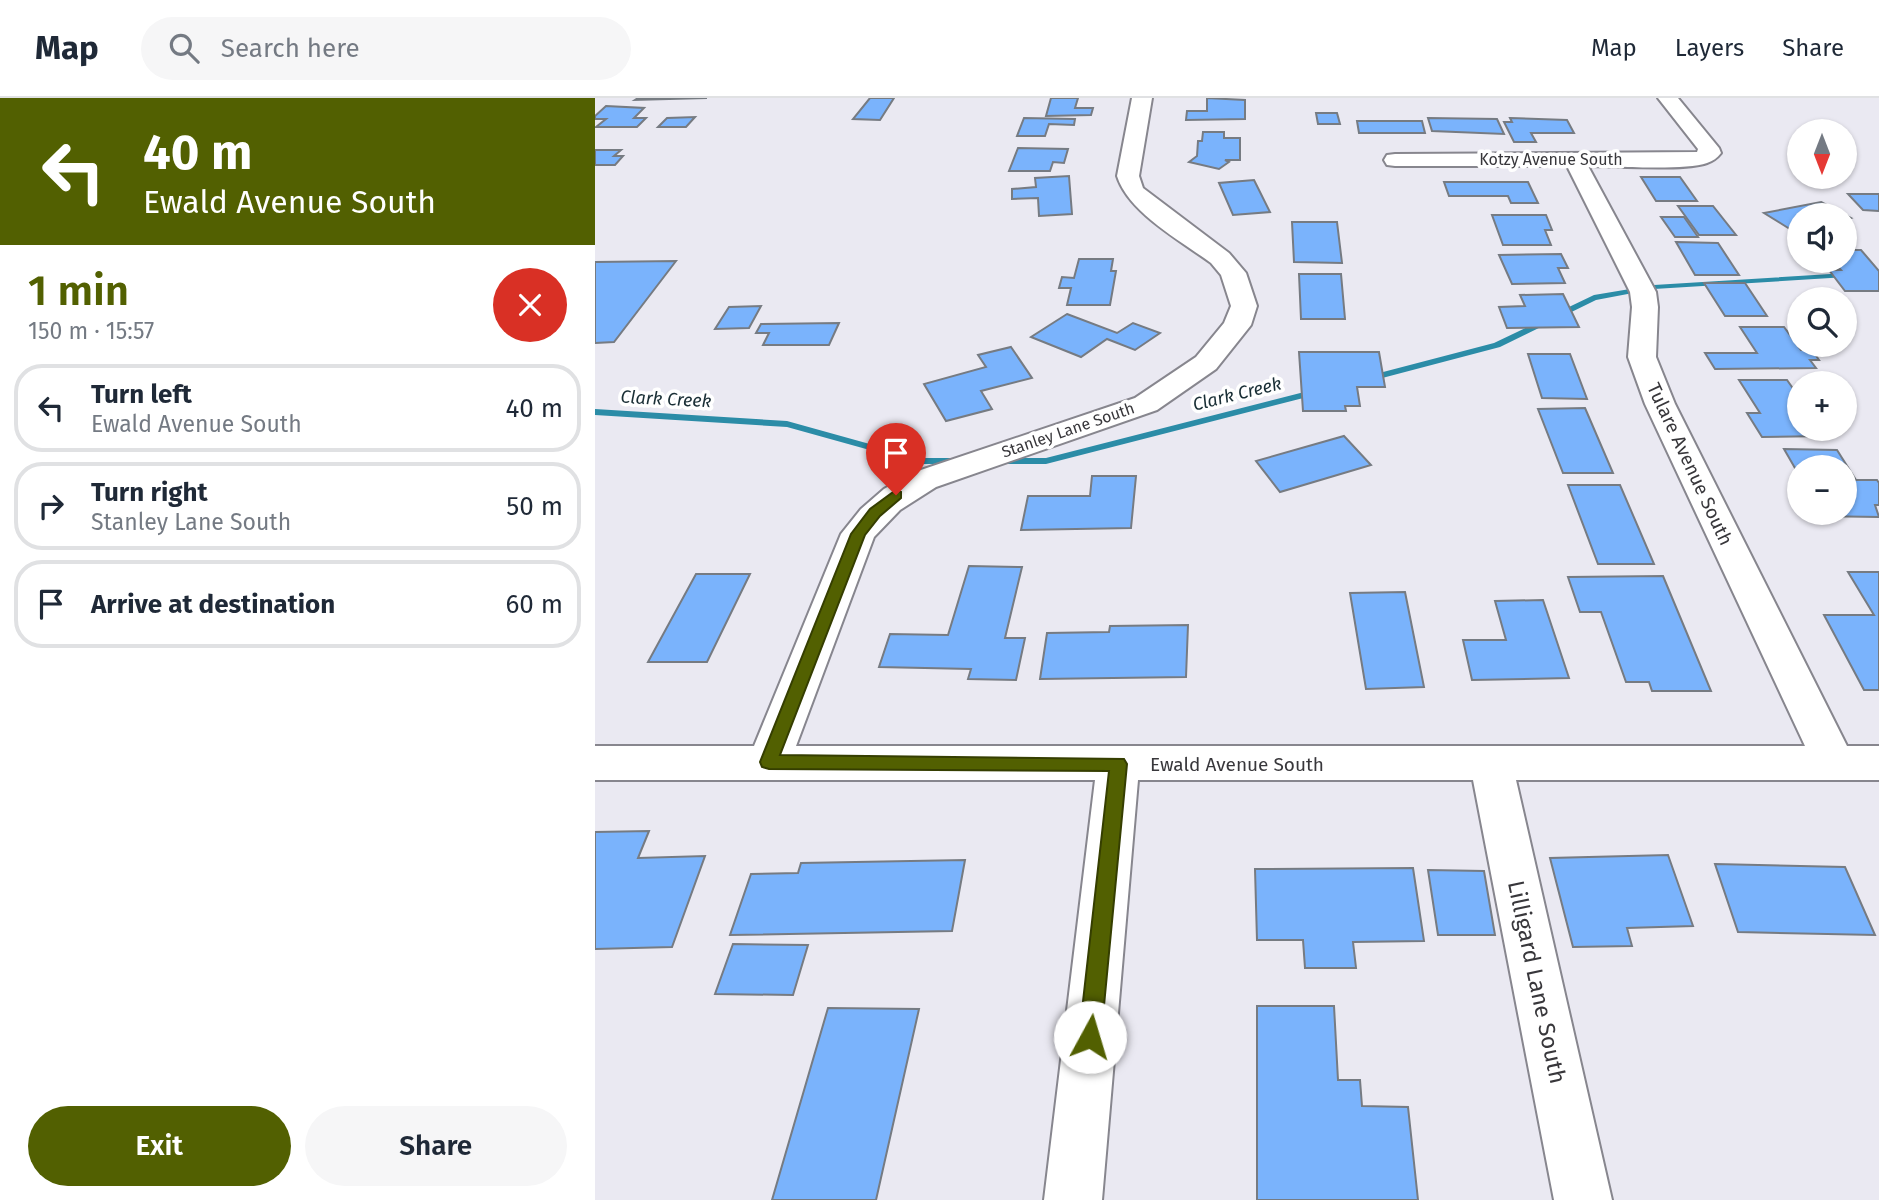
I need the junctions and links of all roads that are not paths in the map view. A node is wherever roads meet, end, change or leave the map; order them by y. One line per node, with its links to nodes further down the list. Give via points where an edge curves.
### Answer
1 (1142, 98): 5 (street, Stanley Lane South, via 1128,176 1132,188 1233,273 1244,306 1237,325 1206,363 1146,404 924,480 875,513 858,534)
2 (1668, 98): 3 (street, Kotzy Avenue South, via 1708,148 1707,156)
3 (1574, 159): 4 (street, Kotzy Avenue South); 9 (street, Tulare Avenue South, via 1643,292 1642,357 1660,404)
4 (1395, 160)
5 (769, 762): 6 (street, Ewald Avenue South); 7 (street, Ewald Avenue South)
6 (595, 763)
7 (1118, 764): 8 (street, Ewald Avenue South); 11 (street)
8 (1491, 764): 9 (street, Ewald Avenue South); 12 (street, Lilligard Lane South)
9 (1834, 764): 10 (street, Ewald Avenue South)
10 (1879, 764)
11 (1073, 1200)
12 (1583, 1200)

